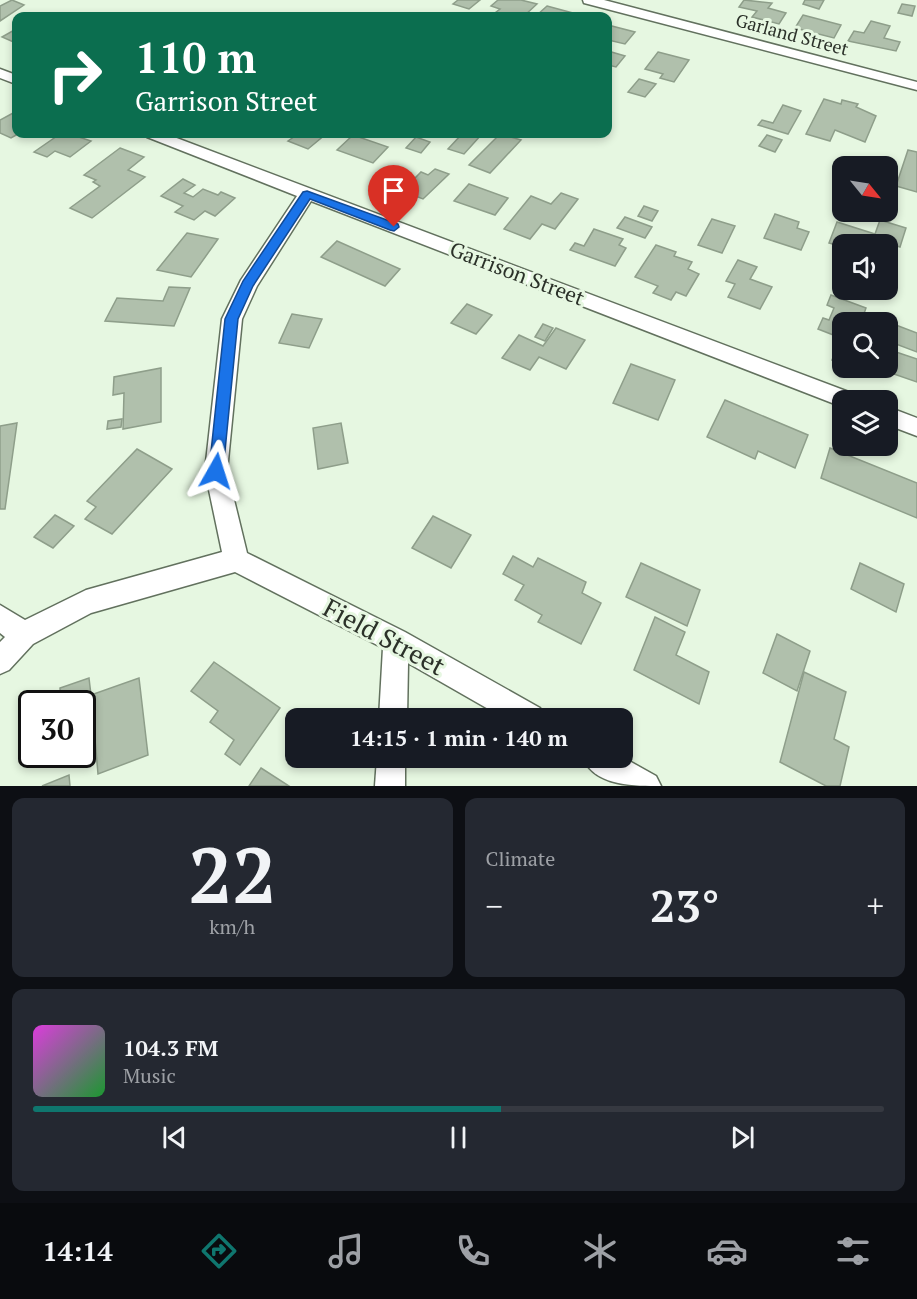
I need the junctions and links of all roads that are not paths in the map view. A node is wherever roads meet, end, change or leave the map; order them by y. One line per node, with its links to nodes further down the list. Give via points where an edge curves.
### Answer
1 (589, 0): 2 (street, Garland Street)
2 (917, 86)
3 (163, 138): 4 (street, Garrison Street)
4 (307, 194): 5 (street, Garrison Street); 8 (street, via 248,285 232,319 216,471)
5 (832, 394)
6 (898, 420): 7 (street)
7 (917, 427)
8 (236, 560): 10 (street, via 86,602); 11 (street, Field Street)
9 (0, 618): 10 (street)
10 (24, 635): 12 (street)
11 (396, 641): 13 (street); 14 (street, Field Street)
12 (0, 661)
13 (393, 708)
14 (513, 708)
15 (391, 768): 17 (street)
16 (614, 768): 18 (street)
17 (390, 786)
18 (646, 786)

